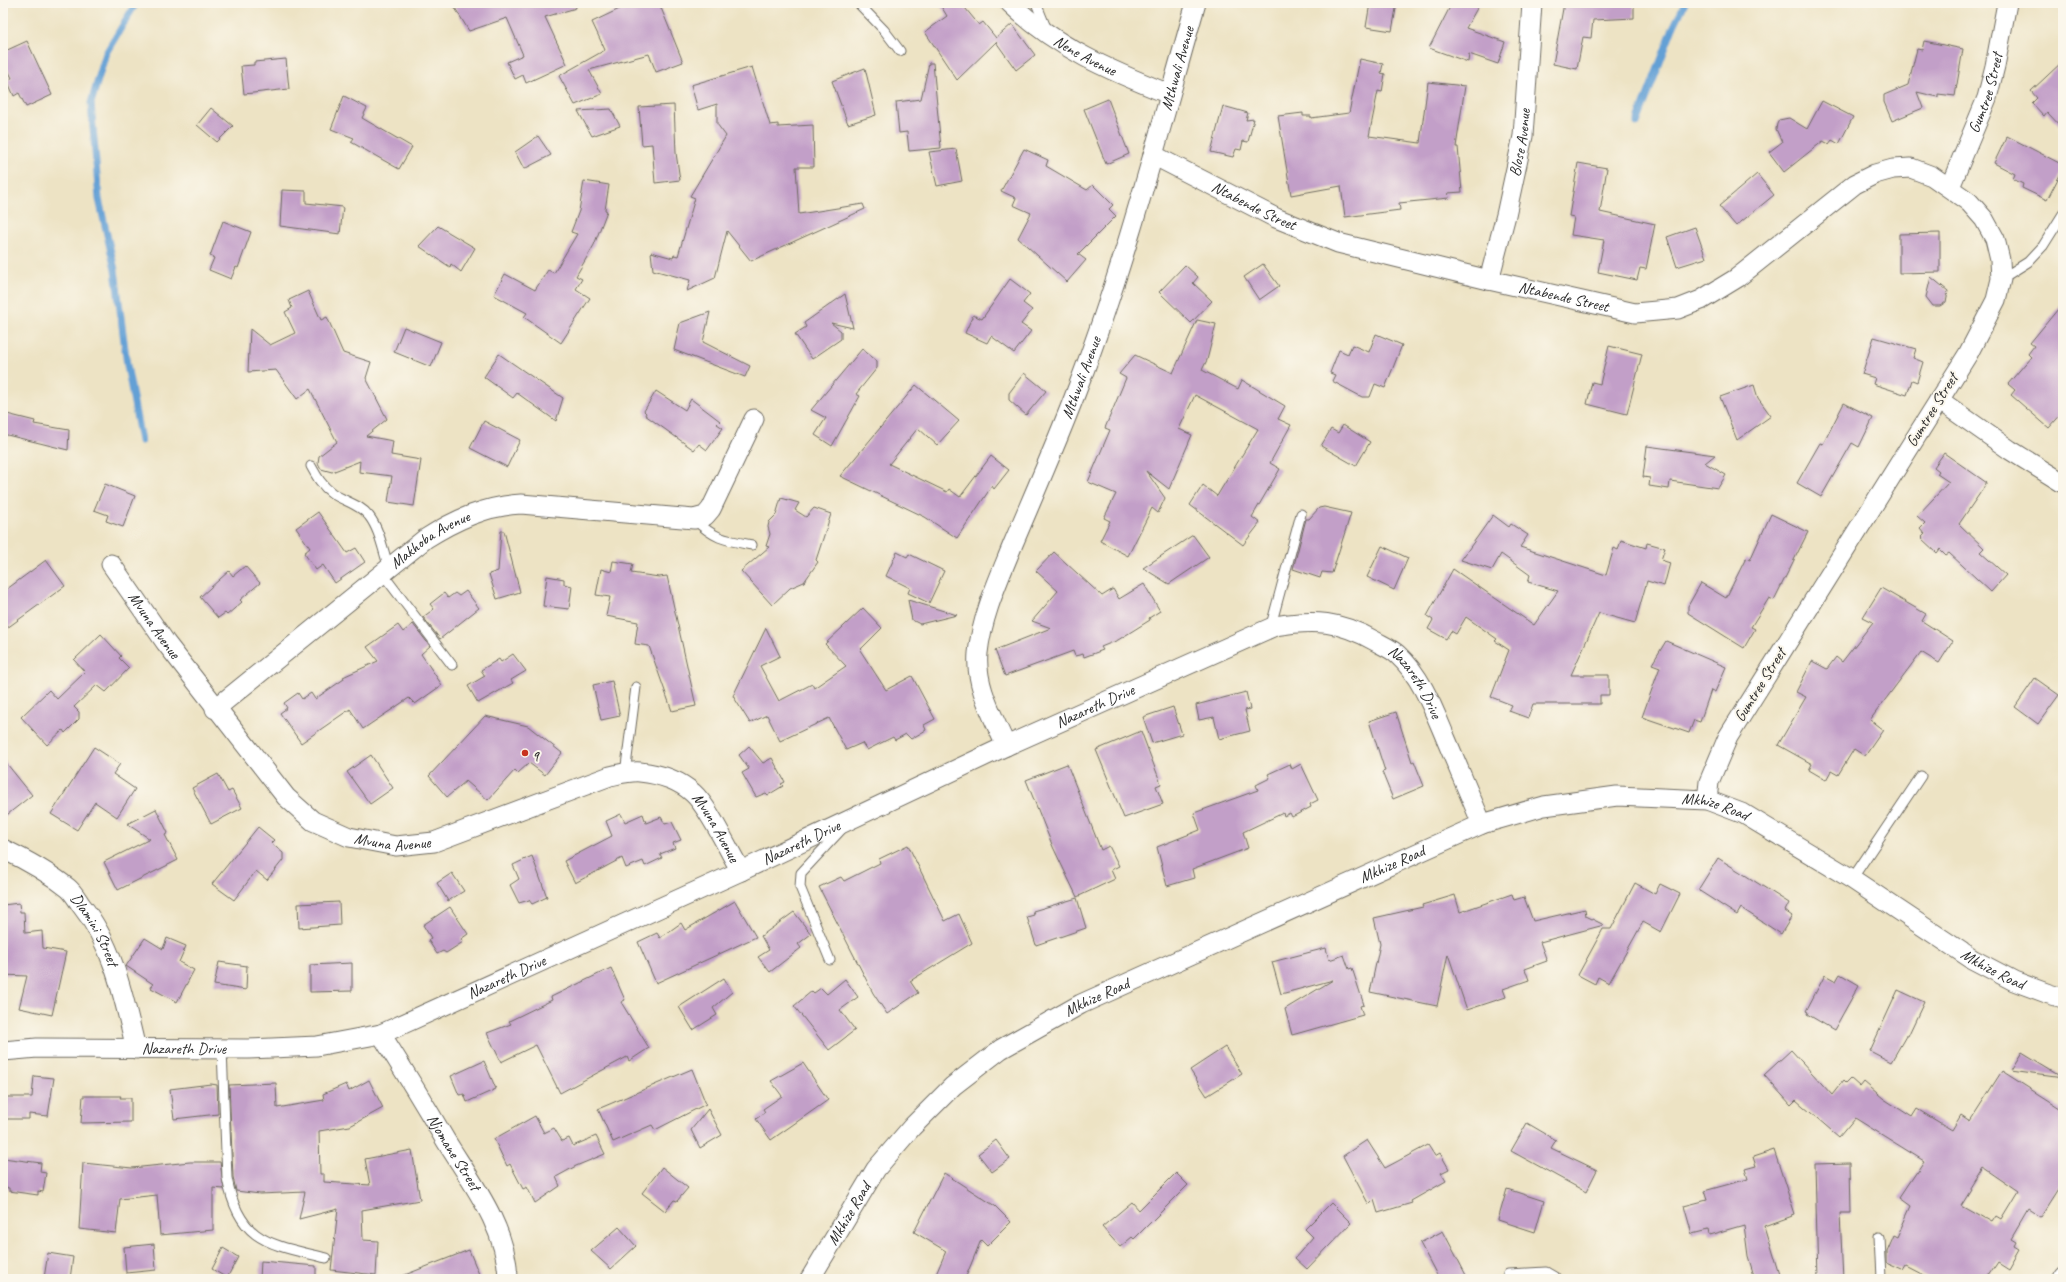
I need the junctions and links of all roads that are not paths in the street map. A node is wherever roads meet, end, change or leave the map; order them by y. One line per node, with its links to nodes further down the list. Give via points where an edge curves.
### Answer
1 (858, 3): 8 (lane)
2 (1010, 3): 7 (street, Nene Avenue)
3 (1036, 3): 7 (lane)
4 (1196, 3): 9 (street, Mthwali Avenue)
5 (1532, 3): 14 (street, Blose Avenue, via 1523,136 1506,215)
6 (2007, 3): 11 (street, Gumtree Street, via 1987,98)
7 (1050, 36): 9 (street, Nene Avenue, via 1096,63)
8 (900, 51)
9 (1170, 94): 10 (street, Mthwali Avenue)
10 (1153, 155): 14 (street, Ntabende Street, via 1276,218 1338,243); 28 (street, Mthwali Avenue, via 1121,264 1080,381 994,591 983,627 978,653 978,674 984,696)
11 (1950, 187): 13 (street, Gumtree Street, via 1969,202 1984,219 1994,239 2000,260); 14 (street, Ntabende Street, via 1932,176 1911,168 1875,174 1855,184 1748,270 1719,290 1678,309 1635,313)
12 (2063, 214): 13 (lane, via 2043,246 2028,262)
13 (2001, 279): 15 (street, Gumtree Street, via 1996,300 1989,314)
14 (1488, 280)
15 (1939, 400): 18 (street, via 2010,450); 31 (street, Gumtree Street, via 1728,737 1709,782)
16 (754, 419): 20 (street, via 711,509 705,516)
17 (311, 466): 23 (lane, via 321,484 368,514 376,528)
18 (2063, 483)
19 (1301, 514): 24 (lane)
20 (694, 519): 21 (lane, via 718,538); 23 (street, Makhoba Avenue, via 544,505 500,505 452,522 424,539)
21 (752, 545)
22 (111, 564): 27 (street, Mvuna Avenue)
23 (386, 570): 25 (lane); 27 (street, Makhoba Avenue)
24 (1270, 629): 28 (street, Nazareth Drive); 33 (street, Nazareth Drive, via 1301,622 1342,626 1362,634 1398,655 1415,675 1429,699)
25 (452, 665)
26 (636, 687): 29 (lane)
27 (215, 709): 29 (street, Mvuna Avenue, via 286,797 313,821 348,837 396,846 434,842 610,776)
28 (1006, 746): 32 (street, Nazareth Drive)
29 (625, 774): 35 (street, Mvuna Avenue, via 639,772 659,775 677,782 694,793)
30 (1922, 776): 36 (lane)
31 (1708, 800): 33 (street, Mkhize Road, via 1617,796 1544,806); 36 (street, Mkhize Road, via 1744,814)
32 (849, 821): 35 (street, Nazareth Drive); 37 (lane, via 801,873 799,880)
33 (1482, 824): 48 (street, Mkhize Road, via 1081,1004 1001,1048 953,1086 912,1127 876,1169)
34 (3, 849): 40 (street, Dlamini Street, via 36,865 69,889 89,914 106,946 121,984)
35 (741, 871): 39 (street, Nazareth Drive)
36 (1852, 879): 38 (street, Mkhize Road, via 1972,959 2014,981)
37 (830, 960)
38 (2063, 998)
39 (381, 1034): 41 (street, Nazareth Drive, via 317,1046); 47 (street, Njomane Street, via 498,1230)
40 (136, 1049): 41 (street, Nazareth Drive); 42 (street, Nazareth Drive, via 37,1048)
41 (222, 1049): 44 (lane, via 227,1178 238,1216 249,1229 263,1238 280,1246)
42 (3, 1051)
43 (1879, 1237): 50 (lane)
44 (326, 1258)
45 (1508, 1274): 49 (lane, via 1546,1272)
46 (2063, 1276): 51 (street)
47 (508, 1279)
48 (810, 1279)
49 (1558, 1279)
50 (1882, 1279)
51 (2061, 1279)

